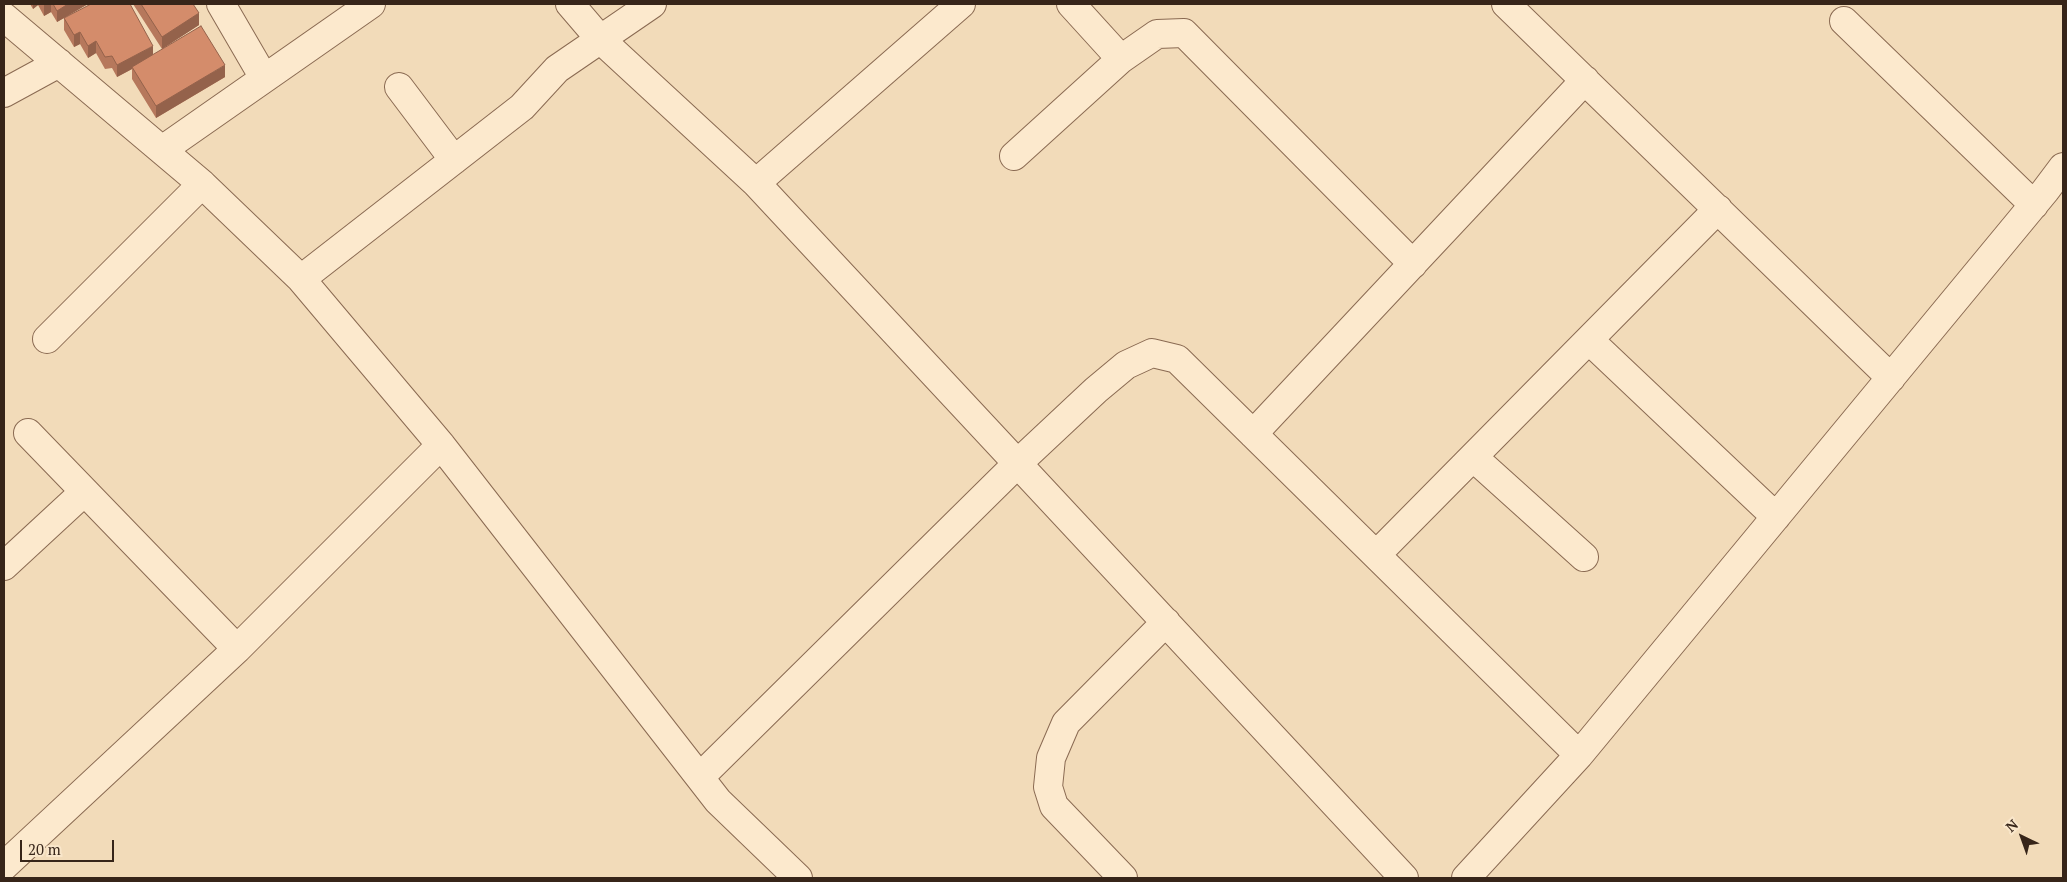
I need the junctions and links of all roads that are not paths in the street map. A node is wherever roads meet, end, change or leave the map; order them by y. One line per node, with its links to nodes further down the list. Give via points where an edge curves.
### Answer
1 (221, 4): 13 (street)
2 (370, 4): 13 (street)
3 (570, 4): 10 (street)
4 (652, 4): 10 (street)
5 (961, 4): 21 (street)
6 (1071, 4): 11 (street)
7 (1506, 4): 14 (street)
8 (4, 16): 12 (street)
9 (1844, 21): 23 (street)
10 (600, 39): 19 (street, via 557,69 522,107); 21 (street)
11 (1122, 59): 18 (street); 25 (street, via 1157,34 1184,33)
12 (59, 63): 16 (street); 17 (street)
13 (264, 78): 17 (street)
14 (1585, 80): 24 (street); 25 (street)
15 (399, 87): 19 (street)
16 (4, 93)
17 (162, 150): 22 (street)
18 (1014, 156)
19 (454, 160): 26 (street)
20 (2063, 167): 23 (street)
21 (756, 183): 34 (street)
22 (202, 184): 26 (street); 27 (street)
23 (2034, 205): 29 (street)
24 (1718, 209): 28 (street); 29 (street)
25 (1413, 264): 31 (street)
26 (301, 279): 32 (street)
27 (47, 339)
28 (1588, 340): 33 (street); 36 (street)
29 (1891, 378): 36 (street)
30 (28, 433): 35 (street)
31 (1253, 434): 34 (street, via 1178,359 1152,353 1118,371); 37 (street)
32 (441, 445): 41 (street); 43 (street)
33 (1473, 457): 37 (street); 38 (street)
34 (1018, 463): 40 (street); 43 (street)
35 (84, 493): 39 (street); 41 (street)
36 (1776, 518): 42 (street)
37 (1376, 555): 42 (street)
38 (1584, 557)
39 (4, 566)
40 (1166, 622): 46 (street, via 1066,723 1051,758 1048,787 1054,806); 47 (street)
41 (236, 649): 44 (street)
42 (1579, 755): 48 (street)
43 (700, 777): 45 (street, via 718,800)
44 (4, 866)
45 (798, 878)
46 (1123, 878)
47 (1404, 878)
48 (1466, 878)

